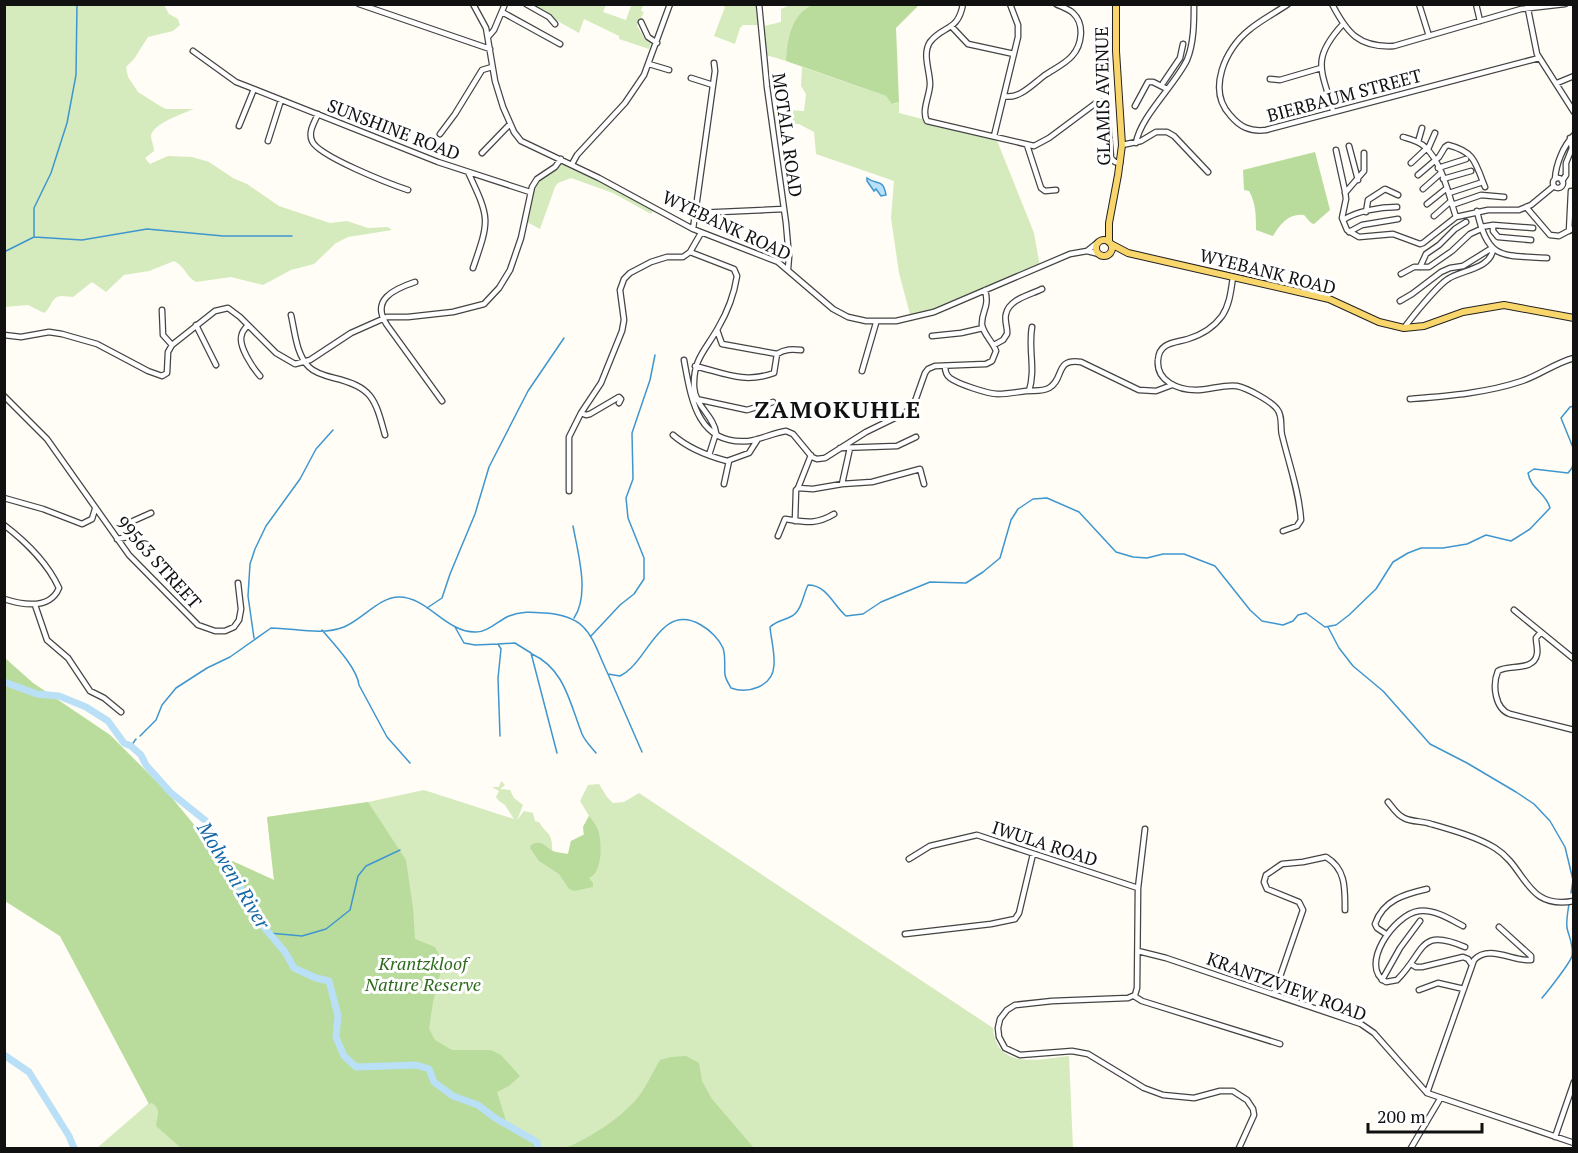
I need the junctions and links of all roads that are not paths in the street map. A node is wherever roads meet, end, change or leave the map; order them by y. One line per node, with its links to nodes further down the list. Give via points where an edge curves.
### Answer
1 (359, 4): 29 (street)
2 (474, 4): 25 (street, WYEBANK ROAD)
3 (505, 4): 18 (street)
4 (526, 4): 21 (street)
5 (670, 4): 26 (street)
6 (759, 4): 101 (street, MOTALA ROAD)
7 (963, 4): 23 (street)
8 (1010, 4): 31 (street, via 1018,29)
9 (1056, 4): 46 (street, via 1077,17 1079,45 1071,57 1029,87 1011,97)
10 (1116, 4): 64 (main road, GLAMIS AVENUE)
11 (1194, 4): 44 (street, via 1190,50)
12 (1288, 4): 49 (street, BIERBAUM STREET, via 1250,28 1236,43 1220,74 1221,104 1237,123 1255,131)
13 (1332, 4): 22 (street)
14 (1419, 4): 24 (street)
15 (1476, 4): 19 (street)
16 (1565, 4): 17 (street)
17 (1527, 6): 19 (street); 32 (street)
18 (502, 12): 25 (street); 27 (street)
19 (1480, 21): 24 (street)
20 (641, 22): 26 (street, via 648,37)
21 (555, 24)
22 (1343, 24): 24 (street, via 1357,39 1381,47); 36 (street, via 1322,51)
23 (952, 27): 31 (street, via 968,44); 57 (street, via 933,39 927,48 930,86 926,119)
24 (1429, 36)
25 (488, 37): 29 (street, WYEBANK ROAD)
26 (657, 43): 34 (street)
27 (560, 44)
28 (1183, 44): 41 (street, via 1180,58)
29 (490, 49): 35 (street, WYEBANK ROAD)
30 (193, 51): 45 (street, SUNSHINE ROAD)
31 (1014, 54): 46 (street)
32 (1539, 58): 42 (street); 49 (street, BIERBAUM STREET)
33 (714, 63): 43 (street)
34 (649, 64): 37 (street); 76 (street, via 625,103)
35 (492, 67): 52 (street, WYEBANK ROAD); 55 (street, via 481,72)
36 (1321, 68): 40 (street, via 1280,80); 49 (street)
37 (669, 70)
38 (1574, 76): 42 (street)
39 (691, 78): 43 (street)
40 (1270, 79)
41 (1163, 83)
42 (1557, 83): 50 (street)
43 (713, 85): 104 (street)
44 (1167, 89): 48 (street, via 1148,82); 62 (street, via 1140,129)
45 (253, 90): 47 (street, SUNSHINE ROAD); 53 (street)
46 (1004, 96): 57 (street)
47 (281, 100): 51 (street, SUNSHINE ROAD); 60 (street)
48 (1135, 106)
49 (1333, 111)
50 (1574, 112)
51 (318, 114): 80 (street, SUNSHINE ROAD); 89 (street, via 310,134 316,148)
52 (510, 124): 68 (street); 71 (street, WYEBANK ROAD, via 521,141)
53 (239, 126)
54 (1422, 128): 61 (street)
55 (440, 134)
56 (1434, 134): 66 (street)
57 (994, 136): 63 (street)
58 (1572, 136): 70 (street); 75 (street)
59 (1403, 137): 61 (street)
60 (268, 141)
61 (1418, 142): 66 (street)
62 (1136, 143): 64 (street); 81 (street, via 1156,132 1170,133)
63 (1027, 145): 77 (street, via 1038,145 1102,102 1107,107 1111,158); 90 (street, via 1041,188)
64 (1122, 145): 77 (main road, GLAMIS AVENUE)
65 (1349, 146): 85 (street)
66 (1427, 149): 73 (street); 74 (street)
67 (1336, 150): 94 (street)
68 (482, 153)
69 (1364, 153): 85 (street, via 1364,171)
70 (1561, 158): 75 (street); 84 (street)
71 (561, 159): 76 (street, WYEBANK ROAD); 93 (street, via 537,179)
72 (1466, 159): 78 (street)
73 (1434, 160): 78 (street); 82 (street); 91 (street, via 1446,146 1460,149 1472,157 1484,185)
74 (1411, 162)
75 (1566, 163): 86 (street)
76 (572, 164): 114 (street, WYEBANK ROAD)
77 (1120, 164): 110 (main road, GLAMIS AVENUE)
78 (1439, 170): 83 (street); 88 (street)
79 (1471, 171): 83 (street)
80 (468, 172): 93 (street, SUNSHINE ROAD); 129 (street, via 484,206 486,222)
81 (1208, 172)
82 (1418, 175)
83 (1443, 179): 91 (street)
84 (1555, 179): 86 (street); 87 (street)
85 (1358, 180): 94 (street)
86 (1562, 181): 87 (street, via 1562,187)
87 (1554, 186): 100 (street)
88 (1423, 189)
89 (408, 190)
90 (1056, 190)
91 (1448, 190): 97 (street); 98 (street)
92 (1571, 191): 115 (street)
93 (530, 192): 140 (street, via 510,270 489,300 453,312)
94 (1346, 193): 108 (street)
95 (1398, 195): 103 (street, via 1385,189 1380,191 1368,200)
96 (1504, 197): 97 (street, via 1481,195)
97 (1451, 203): 105 (street); 106 (street)
98 (1427, 204)
99 (1397, 207): 103 (street)
100 (1526, 207): 102 (street); 115 (street, via 1550,235 1559,236)
101 (784, 209): 104 (street); 130 (street, MOTALA ROAD)
102 (1477, 211): 106 (street); 112 (street)
103 (1366, 212): 108 (street)
104 (697, 213): 114 (street)
105 (1434, 216)
106 (1456, 217): 116 (street, via 1420,244 1393,234 1359,237)
107 (1398, 219): 116 (street, via 1362,225)
108 (1342, 220): 116 (street)
109 (1466, 222): 128 (street, via 1426,254)
110 (1108, 223): 119 (main road, GLAMIS AVENUE); 120 (main road, GLAMIS AVENUE)
111 (1492, 225): 112 (street); 113 (street); 118 (street, via 1498,237)
112 (1481, 228): 121 (street); 128 (street, via 1429,267)
113 (1533, 228)
114 (693, 229): 117 (street, WYEBANK ROAD)
115 (1571, 230)
116 (1349, 232)
117 (701, 233): 123 (street); 130 (street, WYEBANK ROAD, via 761,254)
118 (1531, 240)
119 (1099, 242): 120 (main road); 122 (street, WYEBANK ROAD); 125 (main road)
120 (1110, 243): 124 (main road, WYEBANK ROAD); 126 (main road)
121 (1493, 249): 127 (street, via 1504,255); 136 (street, via 1463,266 1446,269); 146 (street, via 1484,262 1448,279)
122 (1087, 251): 125 (street, WYEBANK ROAD); 135 (street, WYEBANK ROAD, via 1064,256)
123 (690, 252): 147 (street, via 737,273 732,300); 170 (street, via 683,257 651,262 624,279 620,290 623,326 602,382)
124 (1128, 253): 126 (main road, WYEBANK ROAD); 132 (main road, WYEBANK ROAD)
125 (1099, 254): 126 (main road)
126 (1110, 254)
127 (1547, 258)
128 (1420, 267): 131 (street)
129 (473, 268)
130 (788, 269): 141 (street, WYEBANK ROAD, via 839,313)
131 (1401, 274)
132 (1233, 277): 146 (main road, WYEBANK ROAD, via 1329,299 1379,322); 162 (street, via 1227,307 1218,321 1191,338 1170,342 1158,356 1159,372)
133 (415, 282): 140 (street, via 386,297 381,307)
134 (1042, 289): 151 (street, via 1009,307 1005,316 1008,334)
135 (985, 290): 141 (street, WYEBANK ROAD, via 934,312); 145 (street, via 988,305)
136 (1400, 301)
137 (162, 310): 150 (street, via 163,335)
138 (291, 315): 156 (street)
139 (1574, 318): 146 (main road, WYEBANK ROAD, via 1504,305)
140 (382, 319): 156 (street, via 351,333); 167 (street)
141 (876, 323): 160 (street)
142 (196, 325): 143 (street, via 224,308); 150 (street); 157 (street)
143 (248, 325): 156 (street, via 284,360); 161 (street, via 241,340)
144 (1032, 327): 163 (street, via 1033,375)
145 (982, 328): 149 (street); 151 (street)
146 (1404, 328)
147 (717, 330): 153 (street, via 722,344); 158 (street)
148 (4, 335): 150 (street, via 62,334 97,344 162,376 167,373)
149 (932, 336)
150 (172, 345)
151 (994, 345): 159 (street, via 996,355 989,363)
152 (801, 350): 153 (street)
153 (777, 354): 158 (street, via 774,373 754,378 743,379)
154 (1574, 358): 166 (street, via 1530,379 1504,386)
155 (684, 360): 171 (street, via 696,412)
156 (306, 363): 172 (street, via 317,373 361,387 374,402)
157 (216, 365)
158 (695, 366): 165 (street)
159 (945, 366): 163 (street, via 950,378 985,391); 176 (street, via 926,370 914,404 905,413)
160 (862, 371)
161 (260, 376)
162 (1172, 385): 163 (street, via 1156,391 1139,390 1082,362 1073,362 1061,368 1050,388); 192 (street, via 1197,390 1237,386 1277,409 1301,520 1297,526)
163 (1029, 391)
164 (4, 396): 187 (street, 99563 STREET, via 47,439)
165 (696, 399): 168 (street, via 747,410); 171 (street)
166 (1410, 399)
167 (442, 401)
168 (773, 402)
169 (619, 403): 170 (street, via 619,398 590,414)
170 (581, 413): 185 (street, via 569,437)
171 (716, 433): 175 (street, via 731,440); 178 (street)
172 (385, 435)
173 (673, 435): 178 (street)
174 (916, 437): 177 (street, via 897,446)
175 (758, 439): 179 (street, via 786,431); 180 (street, via 749,453)
176 (840, 448): 177 (street); 179 (street, via 825,458)
177 (850, 448): 182 (street)
178 (709, 455): 180 (street)
179 (811, 455): 184 (street)
180 (729, 461): 181 (street)
181 (724, 484)
182 (842, 484): 183 (street, via 872,482 920,469); 184 (street)
183 (924, 484)
184 (797, 489): 190 (street)
185 (569, 491)
186 (4, 498): 187 (street, via 82,524 92,519)
187 (94, 506): 194 (street, 99563 STREET)
188 (151, 513): 194 (street, via 133,521 128,537)
189 (834, 514): 190 (street, via 822,521)
190 (795, 521): 193 (street, via 785,519)
191 (4, 525): 197 (street, via 19,536 58,586 51,600)
192 (1283, 531)
193 (778, 536)
194 (117, 539): 195 (street, 99563 STREET, via 202,628 220,631 234,627 241,609)
195 (238, 583)
196 (4, 599): 197 (street)
197 (35, 605): 201 (street, via 47,640 68,658 90,691)
198 (1515, 610): 199 (street)
199 (1541, 632): 200 (street); 202 (street, via 1536,638 1538,655 1532,662 1498,671 1498,701 1502,710 1510,714)
200 (1574, 659)
201 (121, 712)
202 (1574, 730)
203 (1388, 802): 209 (street, via 1403,818 1430,823 1495,848 1511,861 1538,896)
204 (1145, 829): 207 (street)
205 (1033, 854): 206 (street, IWULA ROAD, via 976,835 930,846); 207 (street, IWULA ROAD); 214 (street, via 1015,919)
206 (909, 859)
207 (1138, 888): 217 (street)
208 (1427, 889): 215 (street, via 1389,904 1375,924)
209 (1574, 901)
210 (1345, 910): 223 (street, via 1342,874 1326,856 1282,864 1266,874 1267,889 1299,902 1303,910)
211 (1420, 921): 220 (street)
212 (1463, 926): 215 (street, via 1420,911 1403,917)
213 (1499, 927): 219 (street, via 1531,960 1485,954 1477,956)
214 (904, 934)
215 (1386, 934): 220 (street, via 1376,966)
216 (1466, 947): 218 (street, via 1442,938 1429,940)
217 (1138, 951): 223 (street, KRANTZVIEW ROAD); 224 (street)
218 (1410, 964): 219 (street, via 1422,967 1463,957); 220 (street, via 1397,980)
219 (1472, 964): 221 (street)
220 (1382, 980)
221 (1464, 989): 222 (street, via 1438,983); 227 (street)
222 (1419, 990)
223 (1274, 994): 227 (street, KRANTZVIEW ROAD, via 1365,1026)
224 (1134, 996): 225 (street); 231 (street, via 1015,1005 1000,1019 999,1037 1005,1048 1020,1055 1071,1051 1089,1054 1139,1086 1163,1095 1194,1098 1225,1090 1237,1093 1247,1100 1254,1113)
225 (1280, 1044)
226 (1574, 1082): 229 (street)
227 (1427, 1093): 228 (street, KRANTZVIEW ROAD)
228 (1440, 1099): 229 (street, KRANTZVIEW ROAD); 232 (street)
229 (1555, 1137): 230 (street, KRANTZVIEW ROAD)
230 (1574, 1143)
231 (1239, 1149)
232 (1411, 1149)

